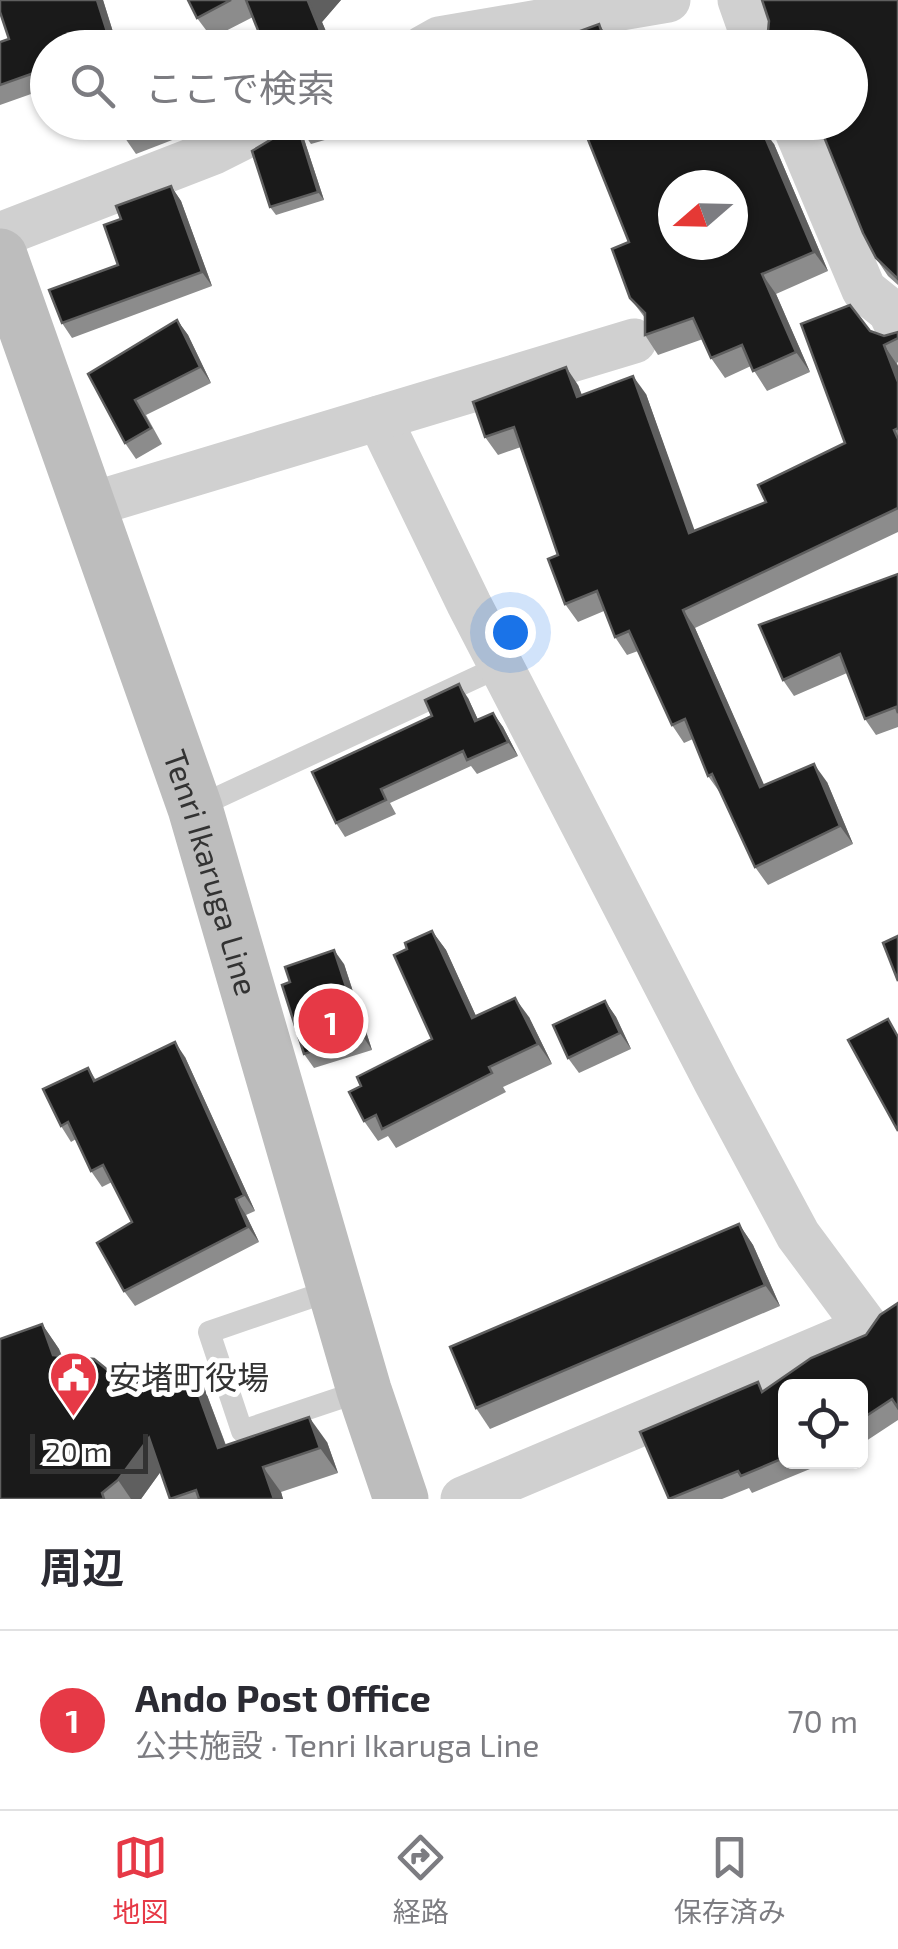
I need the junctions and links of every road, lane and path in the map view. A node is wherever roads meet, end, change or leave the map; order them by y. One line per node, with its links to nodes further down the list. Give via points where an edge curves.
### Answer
1 (668, 0): 3 (street)
2 (740, 0): 4 (street)
3 (493, 30)
4 (750, 30)
5 (238, 140): 7 (street)
6 (801, 140): 9 (street, via 864,290)
7 (0, 235)
8 (0, 256): 12 (main road, Tenri Ikaruga Line)
9 (895, 316)
10 (634, 341): 11 (street)
11 (379, 418): 12 (street); 13 (street)
12 (90, 505): 14 (main road, Tenri Ikaruga Line)
13 (501, 666): 14 (lane); 18 (street, via 798,1235 875,1324)
14 (195, 808): 15 (main road, Tenri Ikaruga Line)
15 (335, 1289): 16 (main road, Tenri Ikaruga Line); 16 (lane, via 209,1332 242,1431)
16 (364, 1390): 17 (main road, Tenri Ikaruga Line)
17 (401, 1499)
18 (463, 1499)

